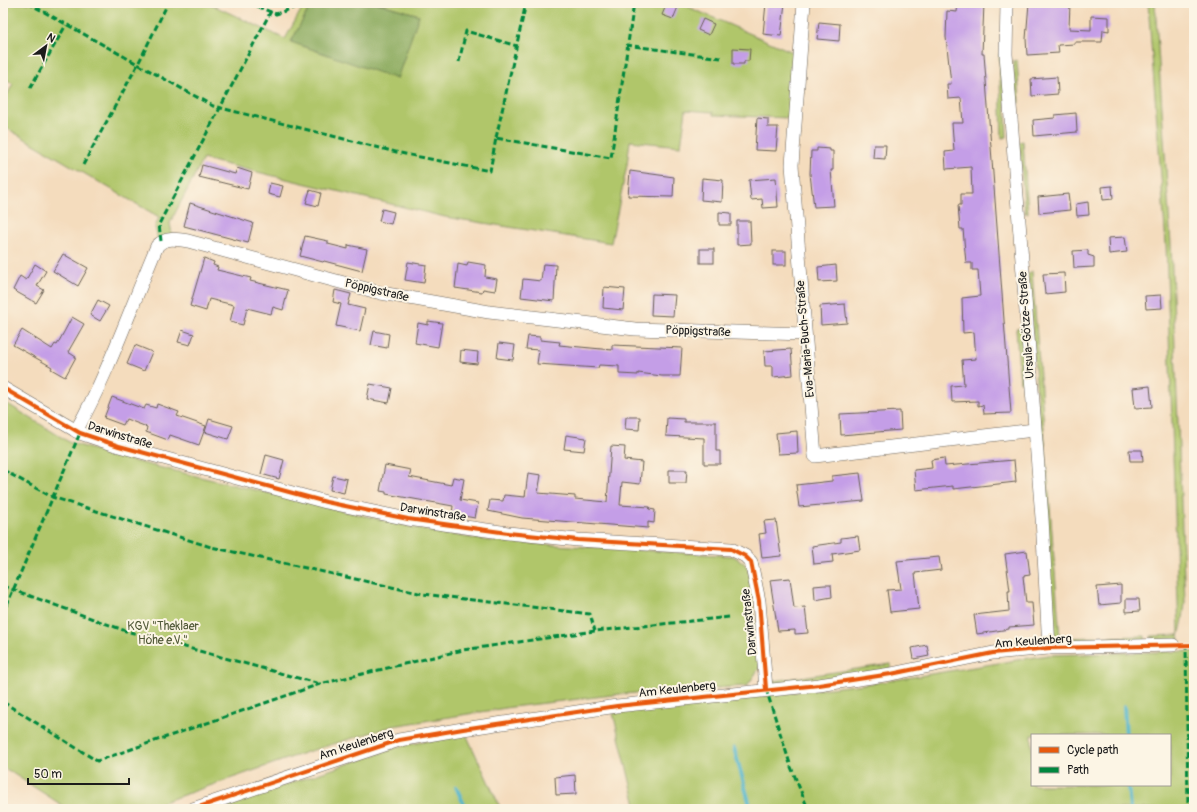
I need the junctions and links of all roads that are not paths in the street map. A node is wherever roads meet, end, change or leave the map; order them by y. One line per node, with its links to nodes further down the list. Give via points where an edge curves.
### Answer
1 (804, 3): 3 (street, Eva-Maria-Buch-Straße, via 792,165)
2 (1007, 3): 6 (street, Ursula-Götze-Straße, via 1006,54)
3 (804, 334): 5 (street, Pöppigstraße, via 635,329 489,312 381,293 188,241 170,239 161,241 157,246 86,413); 6 (street, Eva-Maria-Buch-Straße, via 815,456)
4 (3, 388): 5 (street, Darwinstraße)
5 (76, 430): 9 (street, Darwinstraße, via 119,446 248,482 408,519 578,540 731,549 751,562 758,594)
6 (1034, 430): 8 (street, Ursula-Götze-Straße)
7 (1173, 646): 8 (street, Am Keulenberg)
8 (1049, 648): 9 (street, Am Keulenberg, via 993,653 891,674)
9 (766, 689): 10 (street, Am Keulenberg, via 617,706 399,740)
10 (193, 809)

